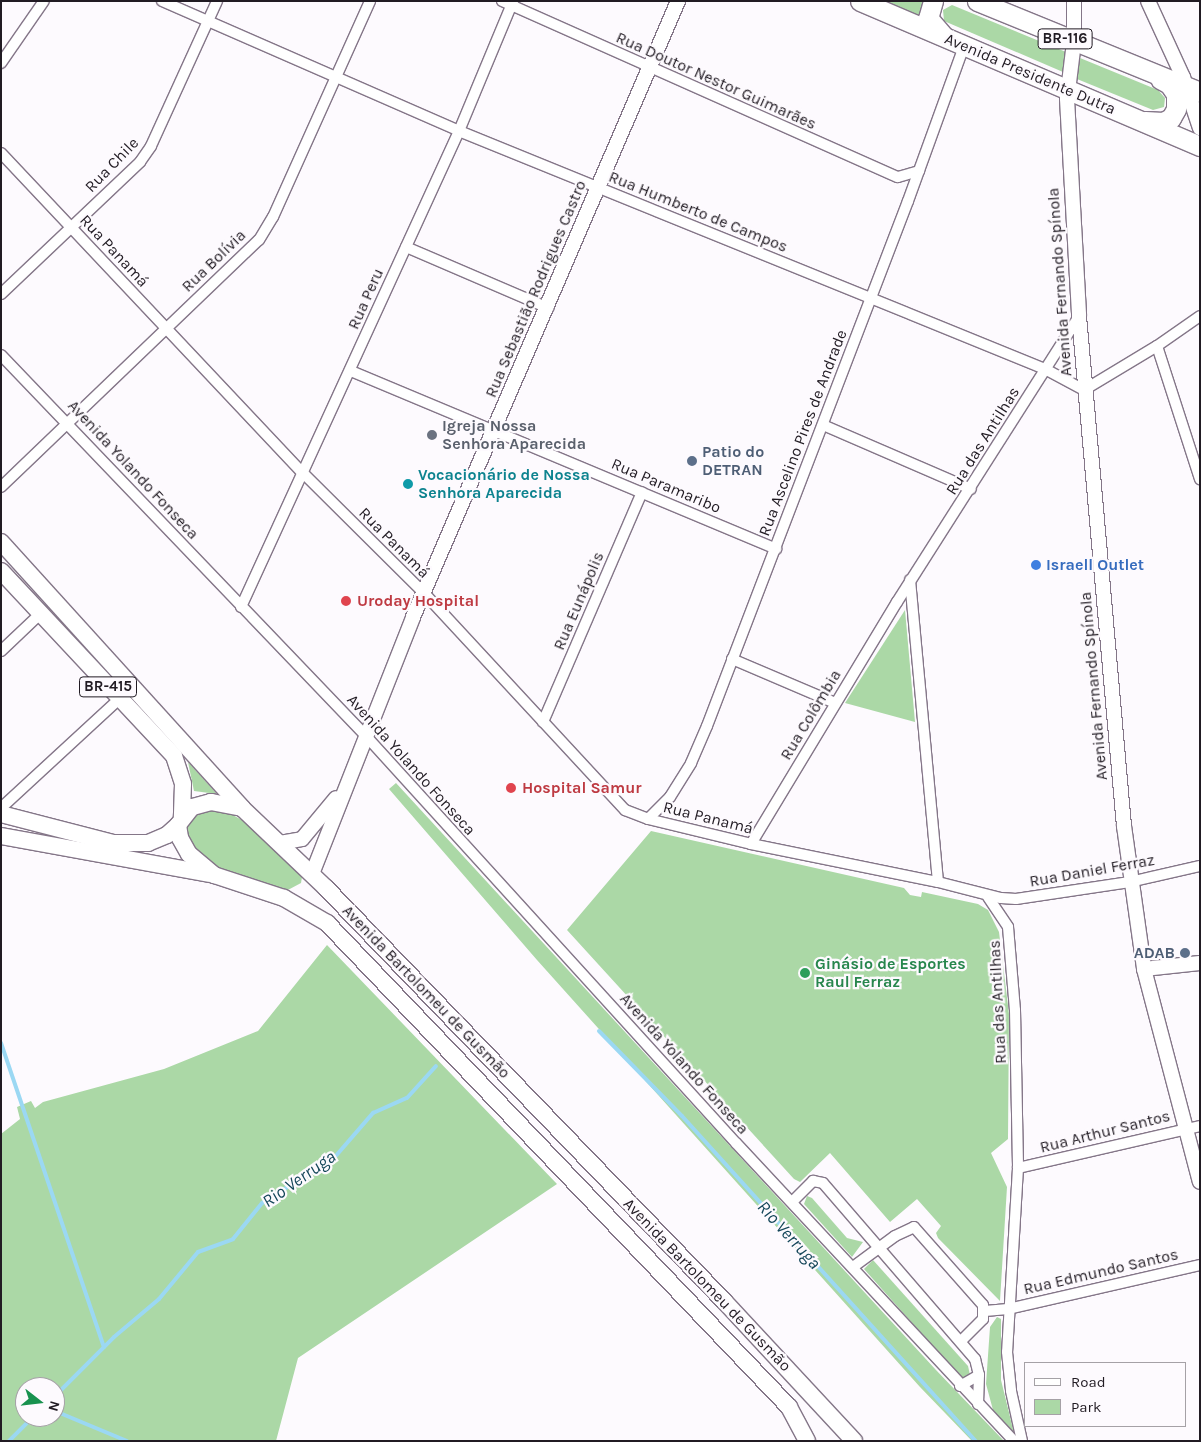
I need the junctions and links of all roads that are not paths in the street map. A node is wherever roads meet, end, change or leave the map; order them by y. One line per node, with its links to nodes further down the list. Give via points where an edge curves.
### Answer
1 (44, 1): 15 (street)
2 (162, 1): 12 (street, Rua Humberto de Campos)
3 (217, 1): 12 (street, Rua Chile)
4 (370, 1): 18 (street, Rua Bolívia)
5 (678, 1): 16 (street, Rua Sebastião Rodrigues Castro)
6 (860, 1): 14 (highway, Avenida Presidente Dutra)
7 (933, 1): 14 (highway, via 929,6 931,25)
8 (977, 1): 13 (highway, BR-116)
9 (1074, 1): 13 (street, Avenida Fernando Spínola)
10 (1148, 1): 20 (street)
11 (509, 2): 16 (street, Rua Doutor Nestor Guimarães); 23 (street, Rua Peru)
12 (209, 20): 18 (street, Rua Humberto de Campos); 28 (street, Rua Chile, via 151,146)
13 (1074, 42): 17 (highway, BR-116); 19 (street, Avenida Fernando Spínola)
14 (958, 44): 19 (highway, Avenida Presidente Dutra); 26 (street, Rua Ascelino Pires de Andrade)
15 (1, 63)
16 (648, 68): 26 (street, Rua Doutor Nestor Guimarães, via 898,177); 27 (street, Rua Sebastião Rodrigues Castro)
17 (1154, 75): 20 (highway, BR-116); 21 (highway, via 1173,89 1176,109 1171,118 1162,122)
18 (335, 78): 23 (street, Rua Humberto de Campos); 35 (street, Rua Bolívia, via 266,230)
19 (1068, 90): 21 (highway, Avenida Presidente Dutra); 33 (street, Avenida Fernando Spínola)
20 (1193, 90): 22 (street)
21 (1136, 120): 24 (highway, Avenida Presidente Dutra)
22 (1199, 124)
23 (459, 131): 27 (street, Rua Humberto de Campos); 29 (street, Rua Peru)
24 (1200, 146)
25 (1, 153): 28 (street, Rua Panamá)
26 (919, 171): 31 (street, Rua Ascelino Pires de Andrade)
27 (600, 188): 31 (street, Rua Humberto de Campos); 32 (street, Rua Sebastião Rodrigues Castro)
28 (71, 226): 30 (street, Rua Chile); 35 (street, Rua Panamá)
29 (406, 247): 32 (street); 39 (street, Rua Peru)
30 (1, 294)
31 (870, 298): 38 (street, Rua Humberto de Campos); 42 (street, Rua Ascelino Pires de Andrade)
32 (548, 308): 43 (street, Rua Sebastião Rodrigues Castro)
33 (1079, 316): 38 (street, Rua das Antilhas); 40 (street, Avenida Fernando Spínola)
34 (1200, 316): 36 (street)
35 (166, 329): 41 (street, Rua Bolívia); 44 (street, Rua Panamá)
36 (1157, 346): 40 (street); 45 (street)
37 (1, 355): 41 (street, Avenida Yolando Fonseca)
38 (1045, 369): 40 (street, Rua Humberto de Campos); 47 (street, Rua das Antilhas)
39 (351, 371): 43 (street, Rua Paramaribo); 44 (street, Rua Peru)
40 (1084, 390): 77 (street, Avenida Fernando Spínola)
41 (69, 424): 46 (street, Rua Bolívia); 55 (street, Avenida Yolando Fonseca)
42 (823, 426): 47 (street); 50 (street, Rua Ascelino Pires de Andrade)
43 (494, 429): 48 (street, Rua Paramaribo); 53 (street, Rua Sebastião Rodrigues Castro)
44 (303, 473): 53 (street, Rua Panamá); 55 (street, Rua Peru)
45 (1200, 479)
46 (1, 487)
47 (971, 489): 52 (street, Rua das Antilhas)
48 (642, 492): 50 (street, Rua Paramaribo); 62 (street, Rua Eunápolis)
49 (1, 542): 66 (main road, Avenida Bartolomeu de Gusmão)
50 (776, 549): 59 (street, Rua Ascelino Pires de Andrade)
51 (1, 571): 57 (main road, BR-415)
52 (910, 580): 54 (street, Rua das Antilhas); 56 (street)
53 (424, 593): 62 (street, Rua Panamá); 63 (street, Rua Sebastião Rodrigues Castro)
54 (897, 602): 56 (street); 61 (street, Rua Colômbia)
55 (241, 606): 63 (street, Avenida Yolando Fonseca)
56 (912, 606): 76 (street)
57 (40, 614): 58 (street); 60 (main road, BR-415)
58 (1, 651)
59 (732, 659): 61 (street); 68 (street, Rua Ascelino Pires de Andrade, via 692,763 670,796)
60 (119, 699): 65 (street); 69 (main road, BR-415, via 174,756 183,784)
61 (835, 703): 72 (street, Rua Colômbia)
62 (543, 722): 68 (street, Rua Panamá, via 612,798 625,810)
63 (366, 736): 64 (street, Rua Sebastião Rodrigues Castro); 84 (street, Avenida Yolando Fonseca)
64 (346, 785): 71 (street, Rua Sebastião Rodrigues Castro, via 302,840); 74 (street, Rua Sebastião Rodrigues Castro)
65 (1, 808)
66 (242, 808): 69 (main road, via 211,802 192,807); 71 (main road, Avenida Bartolomeu de Gusmão)
67 (1, 814): 69 (main road, via 113,843 148,843 167,835)
68 (648, 819): 72 (street, Rua Panamá)
69 (180, 821): 75 (main road, via 180,838 189,854)
70 (1, 836): 75 (main road, Avenida Bartolomeu de Gusmão, via 70,851 179,866)
71 (280, 843): 74 (main road, Avenida Bartolomeu de Gusmão)
72 (751, 844): 76 (street, Rua Panamá)
73 (1200, 866): 77 (street, Rua Daniel Ferraz)
74 (312, 874): 95 (main road, Avenida Bartolomeu de Gusmão, via 724,1301)
75 (214, 875): 94 (main road, Avenida Bartolomeu de Gusmão, via 284,898 334,930 789,1407)
76 (938, 882): 78 (street)
77 (1130, 882): 78 (street, Rua Daniel Ferraz, via 1016,899); 80 (street, Avenida Fernando Spínola)
78 (988, 896): 82 (street, Rua das Antilhas, via 1008,927 1015,1010)
79 (1200, 963): 80 (street)
80 (1144, 969): 81 (street, Avenida Fernando Spínola)
81 (1193, 1127): 82 (street, Rua Arthur Santos); 83 (street, Avenida Fernando Spínola)
82 (1018, 1168): 88 (street, Rua das Antilhas)
83 (1200, 1182)
84 (792, 1202): 85 (street, via 813,1181 822,1183); 87 (street, Avenida Yolando Fonseca)
85 (880, 1247): 87 (street); 89 (street, via 914,1227); 90 (street)
86 (1200, 1265): 88 (street, Rua Edmundo Santos)
87 (853, 1268): 92 (street, Avenida Yolando Fonseca)
88 (1008, 1309): 89 (street, Rua Edmundo Santos); 97 (street, Rua das Antilhas, via 1011,1391)
89 (985, 1310): 90 (street, via 983,1319)
90 (962, 1340): 91 (street, via 975,1358)
91 (979, 1375): 92 (street); 93 (street)
92 (960, 1386): 93 (street, Avenida Yolando Fonseca)
93 (978, 1404): 96 (street, Avenida Yolando Fonseca)
94 (807, 1441)
95 (854, 1441)
96 (1014, 1441)
97 (1022, 1441)

